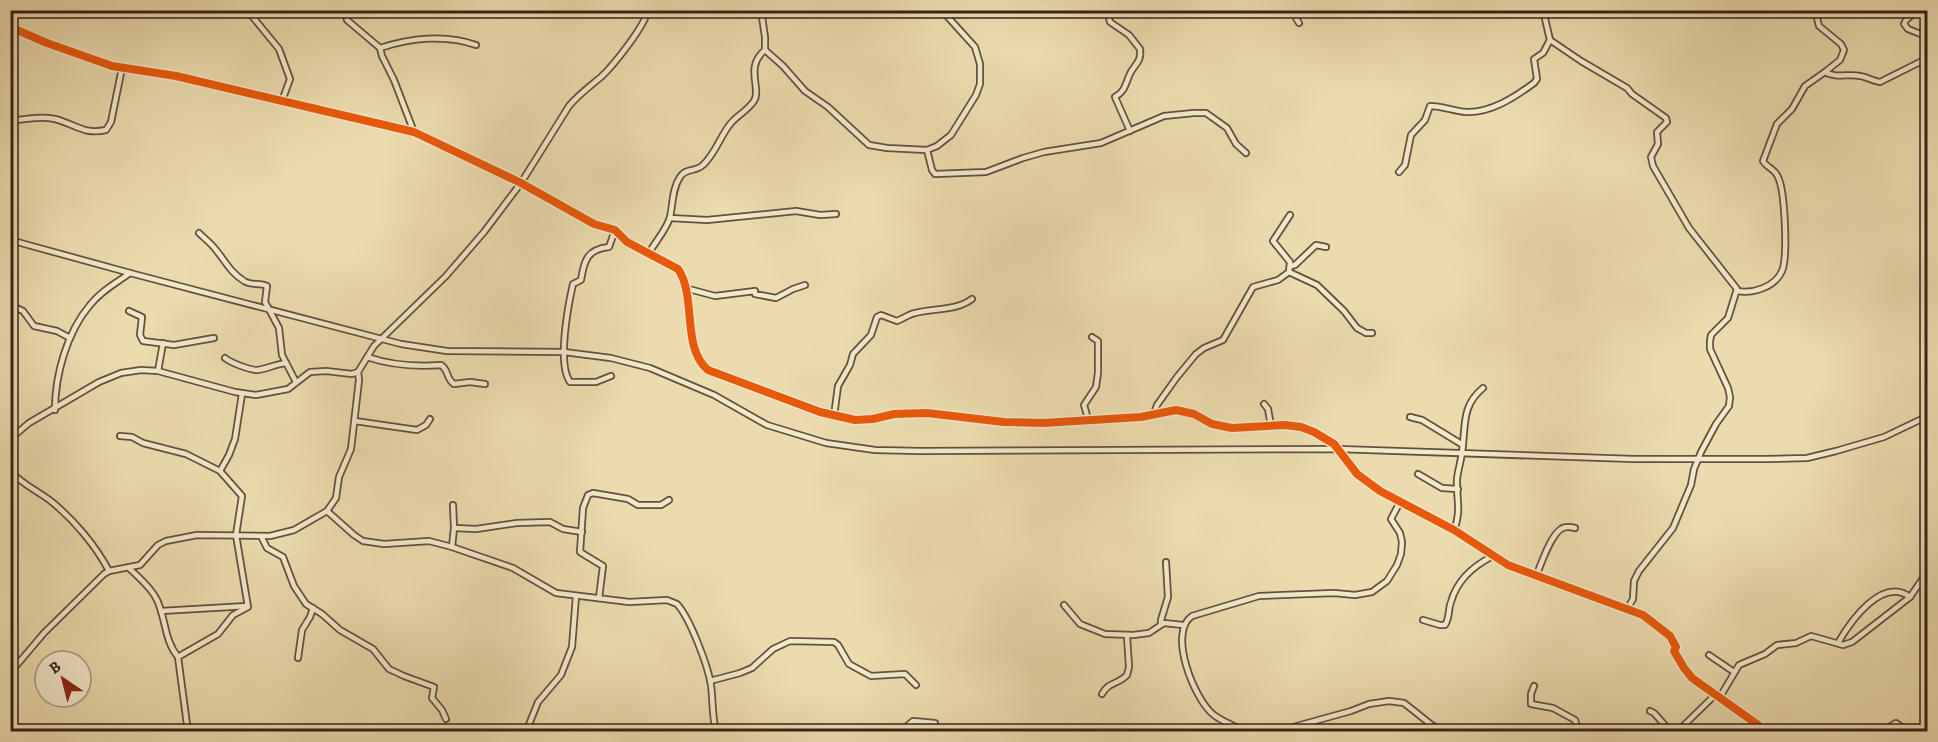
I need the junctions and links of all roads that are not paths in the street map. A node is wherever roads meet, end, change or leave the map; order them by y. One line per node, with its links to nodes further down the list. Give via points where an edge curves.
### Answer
1 (247, 10): 21 (street, via 279,49 290,79)
2 (346, 10): 16 (street, via 347,20)
3 (648, 10): 28 (street, via 606,72 569,106)
4 (761, 10): 17 (street)
5 (944, 10): 25 (street, via 977,52 980,84 951,135)
6 (1107, 10): 23 (street, via 1110,22 1129,35 1140,49 1140,63 1115,98)
7 (1297, 10): 11 (street)
8 (1544, 10): 14 (street)
9 (1815, 10): 20 (street, via 1818,26 1844,50 1840,60)
10 (1917, 10): 13 (street, via 1904,24)
11 (1299, 23)
12 (10, 27): 19 (street)
13 (1928, 37)
14 (1550, 40): 27 (street, via 1543,53 1534,59 1537,79 1507,101 1470,112 1430,106 1425,120 1411,135 1405,165); 42 (street, via 1627,88 1666,118 1667,122 1657,132 1653,166 1679,214)
15 (476, 45): 16 (street, via 431,39)
16 (380, 48): 24 (street)
17 (765, 50): 25 (street, via 805,91 869,145); 31 (street, via 756,63 754,100 729,126 702,167 681,175)
18 (1928, 58): 20 (street, via 1880,82 1860,75)
19 (122, 68): 21 (street, via 177,76); 22 (street, via 106,130 82,130 46,118)
20 (1825, 72): 42 (street, via 1805,86 1792,109 1777,124 1762,160 1778,175 1781,186 1785,244 1782,271 1768,286)
21 (282, 101): 24 (street)
22 (10, 121)
23 (1130, 131): 25 (street, via 1091,146 1023,158 986,172 935,174); 26 (street, via 1164,116 1204,113 1227,128)
24 (414, 132): 28 (street)
25 (927, 150)
26 (1246, 153)
27 (1399, 172)
28 (521, 183): 32 (street, via 594,224); 51 (street, via 453,269)
29 (836, 214): 31 (street, via 793,211 707,220)
30 (1290, 215): 37 (street, via 1273,241)
31 (670, 218): 36 (street)
32 (615, 230): 36 (street, via 627,242); 53 (street, via 609,247 599,248 586,259 581,280 573,284)
33 (199, 233): 45 (street, via 242,280 267,286 265,302)
34 (10, 240): 39 (street)
35 (1326, 247): 37 (street, via 1316,245)
36 (649, 253): 41 (street, via 678,269)
37 (1291, 266): 38 (street)
38 (1289, 272): 47 (street, via 1317,285 1357,328); 66 (street, via 1278,280 1253,287 1223,340 1196,354)
39 (130, 273): 45 (street); 49 (street, via 91,303)
40 (805, 285): 41 (street, via 776,298 755,291 715,296)
41 (685, 288): 67 (street, via 696,354 705,367)
42 (1737, 291): 79 (street, via 1728,318 1710,341 1728,388 1730,406)
43 (972, 299): 67 (street, via 897,321 877,316 871,335 853,354 838,386)
44 (10, 305): 49 (street, via 23,311 34,326)
45 (269, 310): 51 (street); 56 (street, via 279,328)
46 (129, 311): 52 (street, via 142,317 141,340)
47 (1372, 333)
48 (1092, 337): 71 (street, via 1098,341 1098,373 1095,392 1084,405)
49 (70, 338): 65 (street)
50 (214, 338): 52 (street)
51 (380, 340): 53 (street, via 447,351); 54 (street)
52 (163, 344): 57 (street)
53 (564, 352): 59 (street, via 570,382 596,382); 77 (street, via 650,368 714,395 767,424 826,443 875,450)
54 (367, 357): 58 (street); 61 (street, via 399,364 441,365 454,384)
55 (225, 358): 56 (street, via 255,370)
56 (286, 363): 60 (street)
57 (158, 371): 63 (street); 65 (street, via 121,373)
58 (357, 372): 60 (street, via 316,371); 72 (street)
59 (611, 376)
60 (296, 382): 63 (street, via 282,391)
61 (485, 384)
62 (1483, 388): 76 (street, via 1467,410)
63 (242, 394): 81 (street, via 235,439)
64 (1264, 404): 73 (street)
65 (55, 410): 75 (street, via 23,427)
66 (1154, 414): 71 (street); 73 (street, via 1182,410 1219,426)
67 (834, 416): 71 (street, via 864,420 927,413 1043,423)
68 (1928, 416): 79 (street, via 1884,437 1807,458)
69 (1410, 417): 76 (street)
70 (430, 419): 72 (street, via 417,430)
71 (1088, 419)
72 (356, 421): 87 (street, via 336,498)
73 (1271, 426): 77 (street, via 1301,427)
74 (120, 436): 81 (street, via 186,454)
75 (10, 442)
76 (1463, 445): 78 (street)
77 (1338, 449): 78 (street); 85 (street, via 1363,481)
78 (1462, 453): 79 (street); 83 (street)
79 (1697, 460): 107 (street, via 1673,528 1639,571)
80 (10, 471): 98 (street, via 59,509 86,537)
81 (220, 471): 92 (street, via 242,496)
82 (1418, 474): 83 (street, via 1442,488)
83 (1458, 489): 90 (street, via 1459,517)
84 (669, 500): 91 (street, via 663,505 638,505 628,499 592,493 585,500)
85 (1400, 501): 90 (street); 111 (street, via 1391,519 1400,533 1401,554 1387,581 1372,592 1259,596 1192,616)
86 (453, 505): 88 (street)
87 (327, 511): 93 (street, via 294,530); 94 (street, via 368,542 429,541)
88 (454, 528): 91 (street, via 550,522); 94 (street)
89 (1575, 528): 100 (street, via 1564,527 1558,532)
90 (1454, 530): 95 (street)
91 (582, 532): 103 (street, via 581,554 603,566)
92 (236, 535): 93 (street); 97 (street, via 166,541 143,562); 105 (street)
93 (262, 537): 106 (street, via 267,548 284,557 296,589)
94 (452, 547): 101 (street, via 513,568 551,591)
95 (1493, 556): 100 (street); 109 (street, via 1462,580 1454,592 1445,625)
96 (1166, 562): 110 (street, via 1168,597)
97 (129, 568): 98 (street); 108 (street, via 152,592)
98 (109, 571): 118 (street, via 44,633)
99 (1928, 571): 102 (street)
100 (1536, 576): 107 (street)
101 (576, 596): 103 (street); 130 (street, via 572,646 561,675 538,702)
102 (1910, 597): 113 (street, via 1852,642); 113 (street, via 1899,592 1881,596 1857,613)
103 (599, 598): 119 (street, via 629,602 667,600 677,604 689,624)
104 (1064, 605): 112 (street, via 1080,624 1105,634)
105 (248, 606): 108 (street); 115 (street, via 232,615 218,634)
106 (313, 608): 116 (street, via 302,630); 125 (street, via 373,649 390,669 434,687 432,698)
107 (1627, 609): 123 (street, via 1657,624 1670,636 1677,647 1674,651 1692,678)
108 (161, 611): 115 (street, via 170,645)
109 (1423, 620)
110 (1161, 624): 111 (street); 112 (street, via 1149,633)
111 (1183, 625): 133 (street, via 1188,674 1214,715)
112 (1127, 636): 122 (street, via 1128,675 1108,685)
113 (1838, 644): 117 (street, via 1811,636 1777,645 1738,665)
114 (1709, 656): 117 (street)
115 (178, 657): 129 (street)
116 (298, 658)
117 (1734, 672): 123 (street)
118 (10, 673)
119 (710, 681): 120 (street, via 752,668 781,644 798,640 834,642 849,664 871,676 904,674); 131 (street)
120 (916, 685)
121 (1534, 686): 137 (street, via 1531,704 1560,712)
122 (1102, 694)
123 (1718, 696): 128 (street); 139 (street)
124 (1650, 711): 138 (street)
125 (446, 719)
126 (935, 723): 132 (street, via 913,721)
127 (1433, 726): 134 (street, via 1404,703 1380,701); 135 (street); 136 (street)
128 (1766, 731)
129 (188, 732)
130 (526, 732)
131 (717, 732)
132 (900, 732)
133 (1247, 732)
134 (1275, 732)
135 (1412, 732)
136 (1447, 732)
137 (1588, 732)
138 (1671, 732)
139 (1677, 732)
140 (1889, 732): 141 (street, via 1896,723)
141 (1909, 732)

